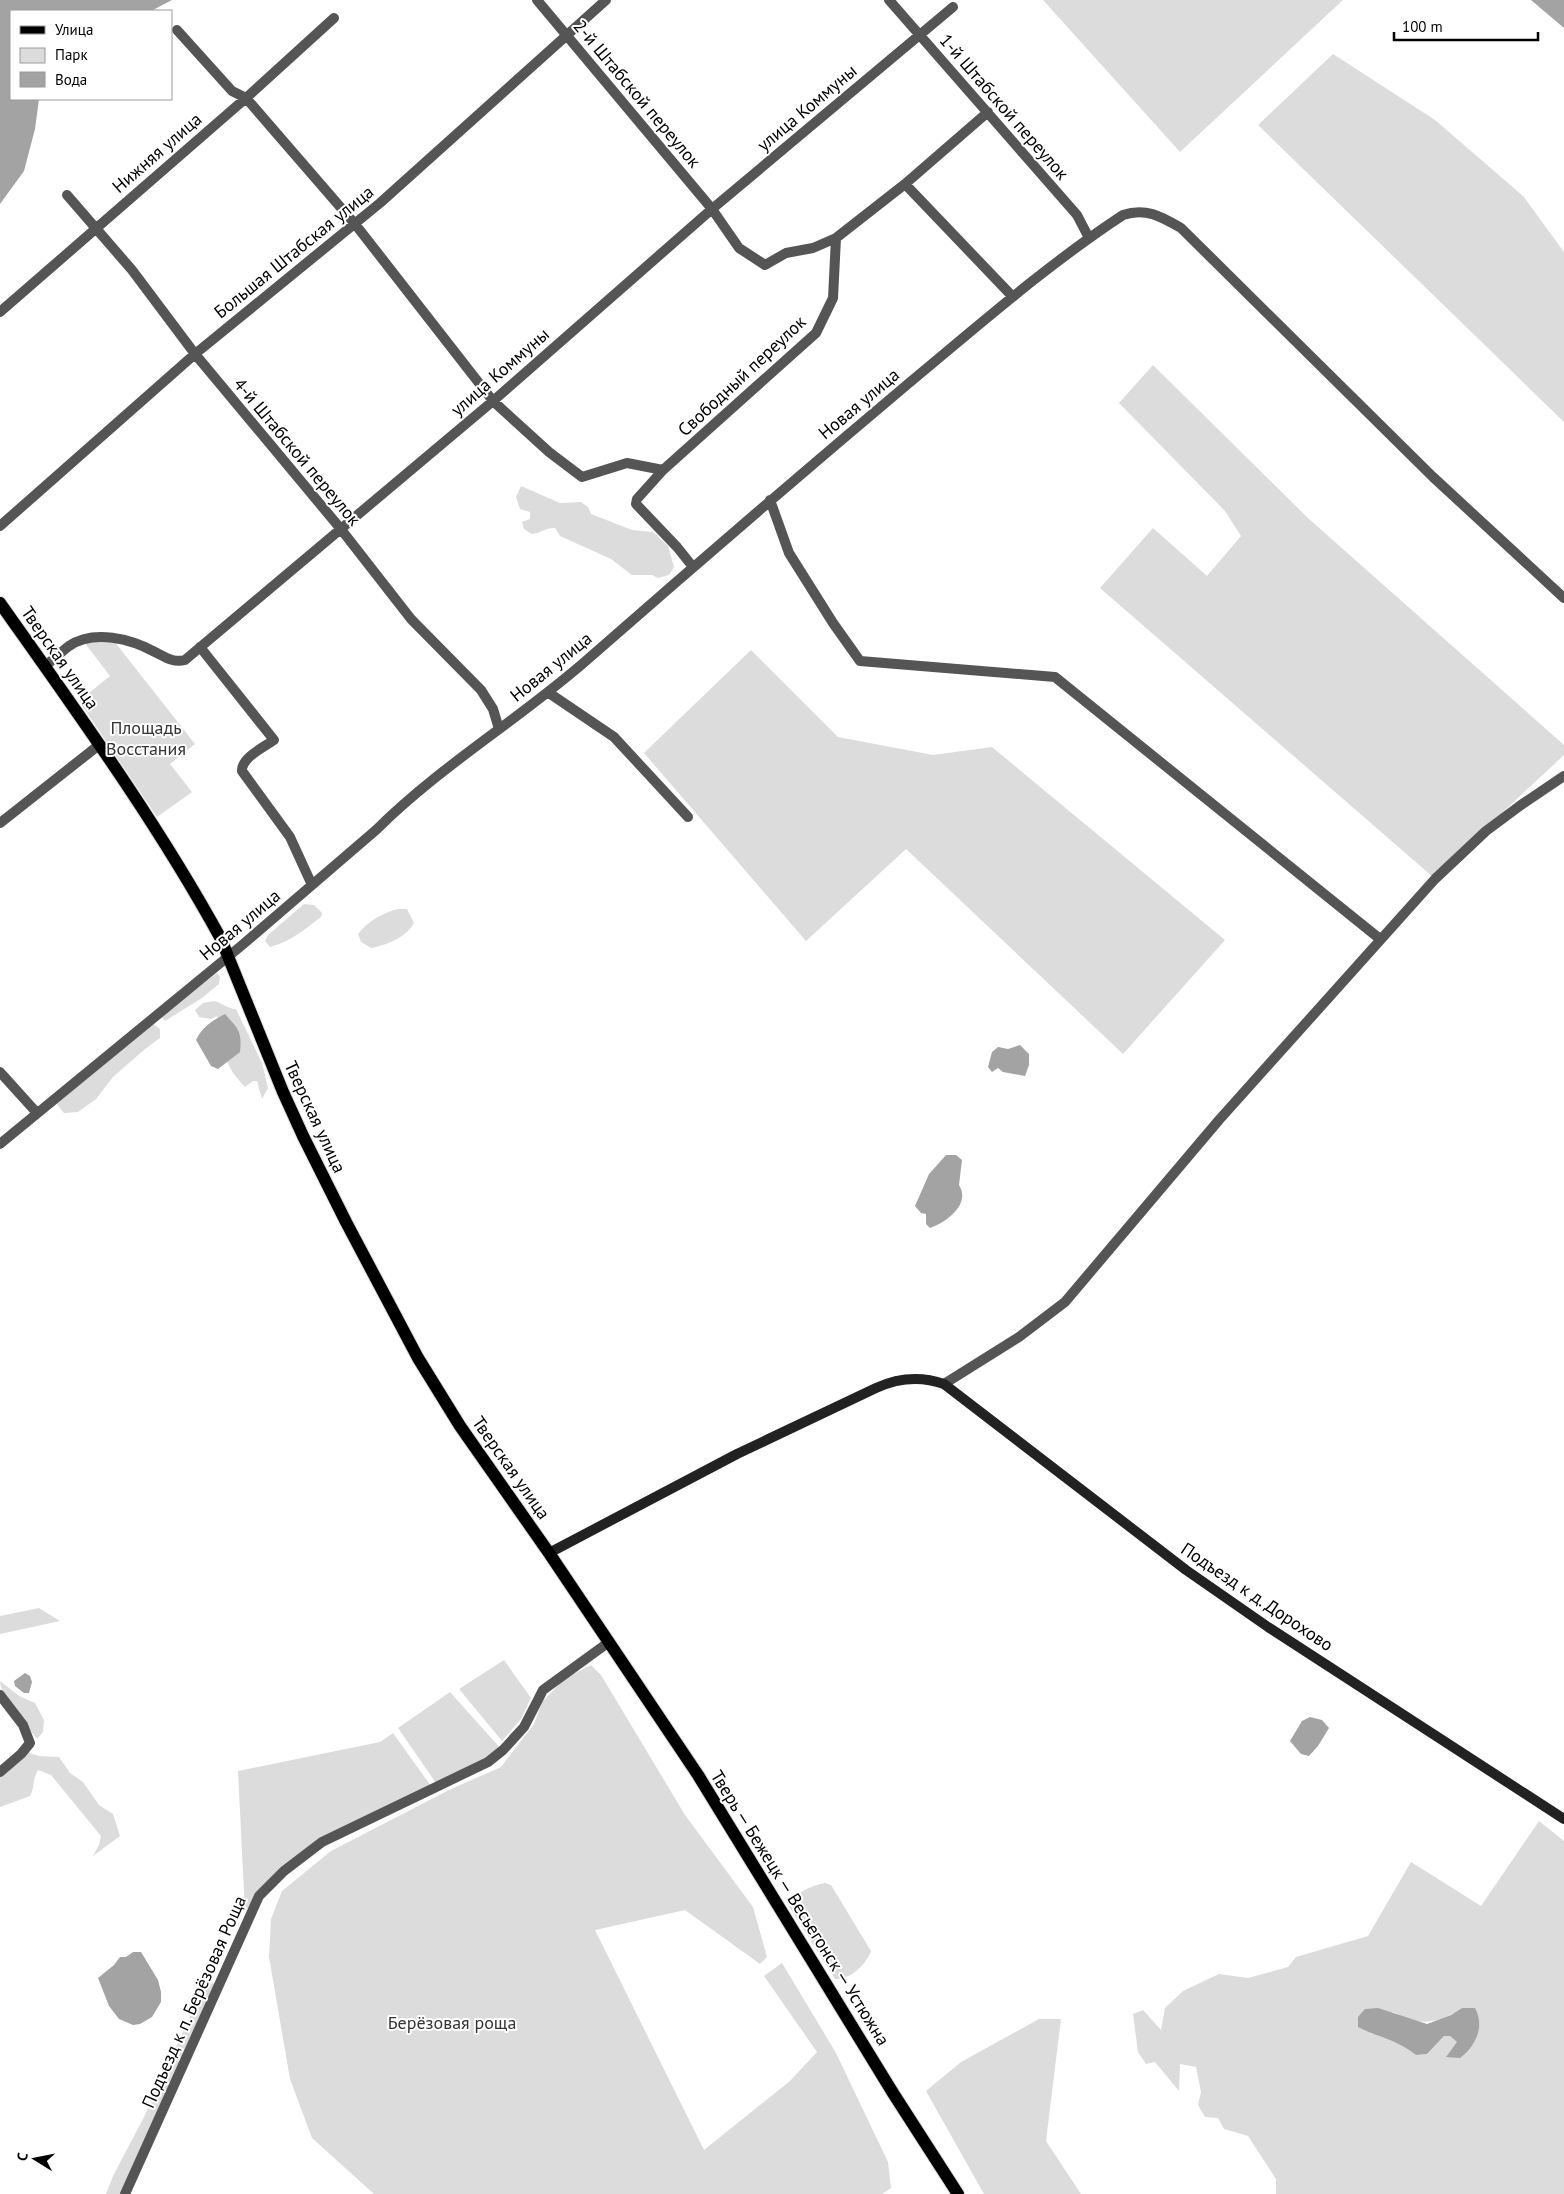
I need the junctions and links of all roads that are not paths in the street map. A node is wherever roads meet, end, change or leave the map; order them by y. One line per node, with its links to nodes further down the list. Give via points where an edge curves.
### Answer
1 (537, 0): 8 (street, 2-й Штабской переулок)
2 (606, 0): 8 (street, Большая Штабская улица)
3 (889, 0): 7 (street, 1-й Штабской переулок)
4 (952, 8): 7 (street, улица Коммуны)
5 (334, 18): 9 (street, Нижняя улица)
6 (177, 30): 9 (street, via 232,91)
7 (919, 35): 10 (street, 1-й Штабской переулок); 13 (street, улица Коммуны)
8 (567, 37): 13 (street, 2-й Штабской переулок); 14 (street, Большая Штабская улица)
9 (246, 98): 14 (street); 15 (street, Нижняя улица)
10 (988, 112): 11 (street); 17 (street, 1-й Штабской переулок, via 1077,215)
11 (905, 184): 16 (street); 18 (street)
12 (67, 195): 15 (street, 4-й Штабской переулок)
13 (712, 209): 16 (street, 2-й Штабской переулок, via 739,248 765,265 786,252 813,248); 21 (street, улица Коммуны)
14 (355, 224): 20 (street, Большая Штабская улица); 21 (street)
15 (95, 227): 19 (street, Нижняя улица); 20 (street, 4-й Штабской переулок)
16 (836, 238): 22 (street, Свободный переулок, via 834,298 816,334)
17 (1089, 238): 18 (street, Новая улица); 27 (street, Новая улица, via 1123,215 1136,211 1160,216 1181,228 1433,477)
18 (1012, 297): 23 (street, Новая улица)
19 (0, 312)
20 (195, 354): 24 (street, Большая Штабская улица); 25 (street, 4-й Штабской переулок)
21 (493, 401): 22 (street, via 582,477 627,463); 25 (street, улица Коммуны)
22 (663, 470): 26 (street, Свободный переулок, via 636,504)
23 (770, 500): 26 (street, Новая улица); 38 (street, via 789,553 860,661 1055,677)
24 (0, 526)
25 (340, 528): 29 (street, улица Коммуны); 32 (street, 4-й Штабской переулок, via 411,619 481,690 493,709)
26 (693, 567): 31 (street, Новая улица)
27 (1564, 598)
28 (0, 603): 30 (main road, Тверская улица)
29 (200, 647): 30 (street, улица Коммуны, via 179,661 127,640 99,637 70,646); 37 (street, via 274,740 245,761 242,772 290,837)
30 (45, 666): 33 (main road, Тверская улица)
31 (549, 693): 32 (street, Новая улица); 35 (street, via 614,737)
32 (499, 729): 37 (street, Новая улица, via 393,813)
33 (99, 745): 36 (street); 39 (main road, Тверская улица, via 166,846 209,917)
34 (1564, 776): 38 (street, via 1486,831 1435,879)
35 (688, 817)
36 (0, 823)
37 (312, 885): 39 (street, Новая улица)
38 (1380, 939): 43 (street, via 1219,1120 1065,1302 1019,1337)
39 (228, 956): 41 (street, Новая улица); 44 (main road, Тверская улица, via 287,1101 398,1322 460,1426)
40 (0, 1072): 41 (street)
41 (37, 1113): 42 (street, Новая улица)
42 (0, 1144)
43 (944, 1384): 44 (street, via 915,1379 883,1384 737,1454); 48 (street, Подъезд к д. Дорохово, via 1194,1576)
44 (550, 1553): 45 (main road, Тверская улица)
45 (609, 1642): 49 (street, Подъезд к п. Берёзовая Роща, via 542,1690 524,1727 488,1762 322,1842 284,1871 259,1896); 50 (main road, Тверь — Бежецк — Весьегонск — Устюжна, via 737,1836)
46 (0, 1695): 47 (street, via 23,1725 29,1739 28,1747)
47 (0, 1772)
48 (1564, 1819)
49 (125, 2194)
50 (958, 2194)

